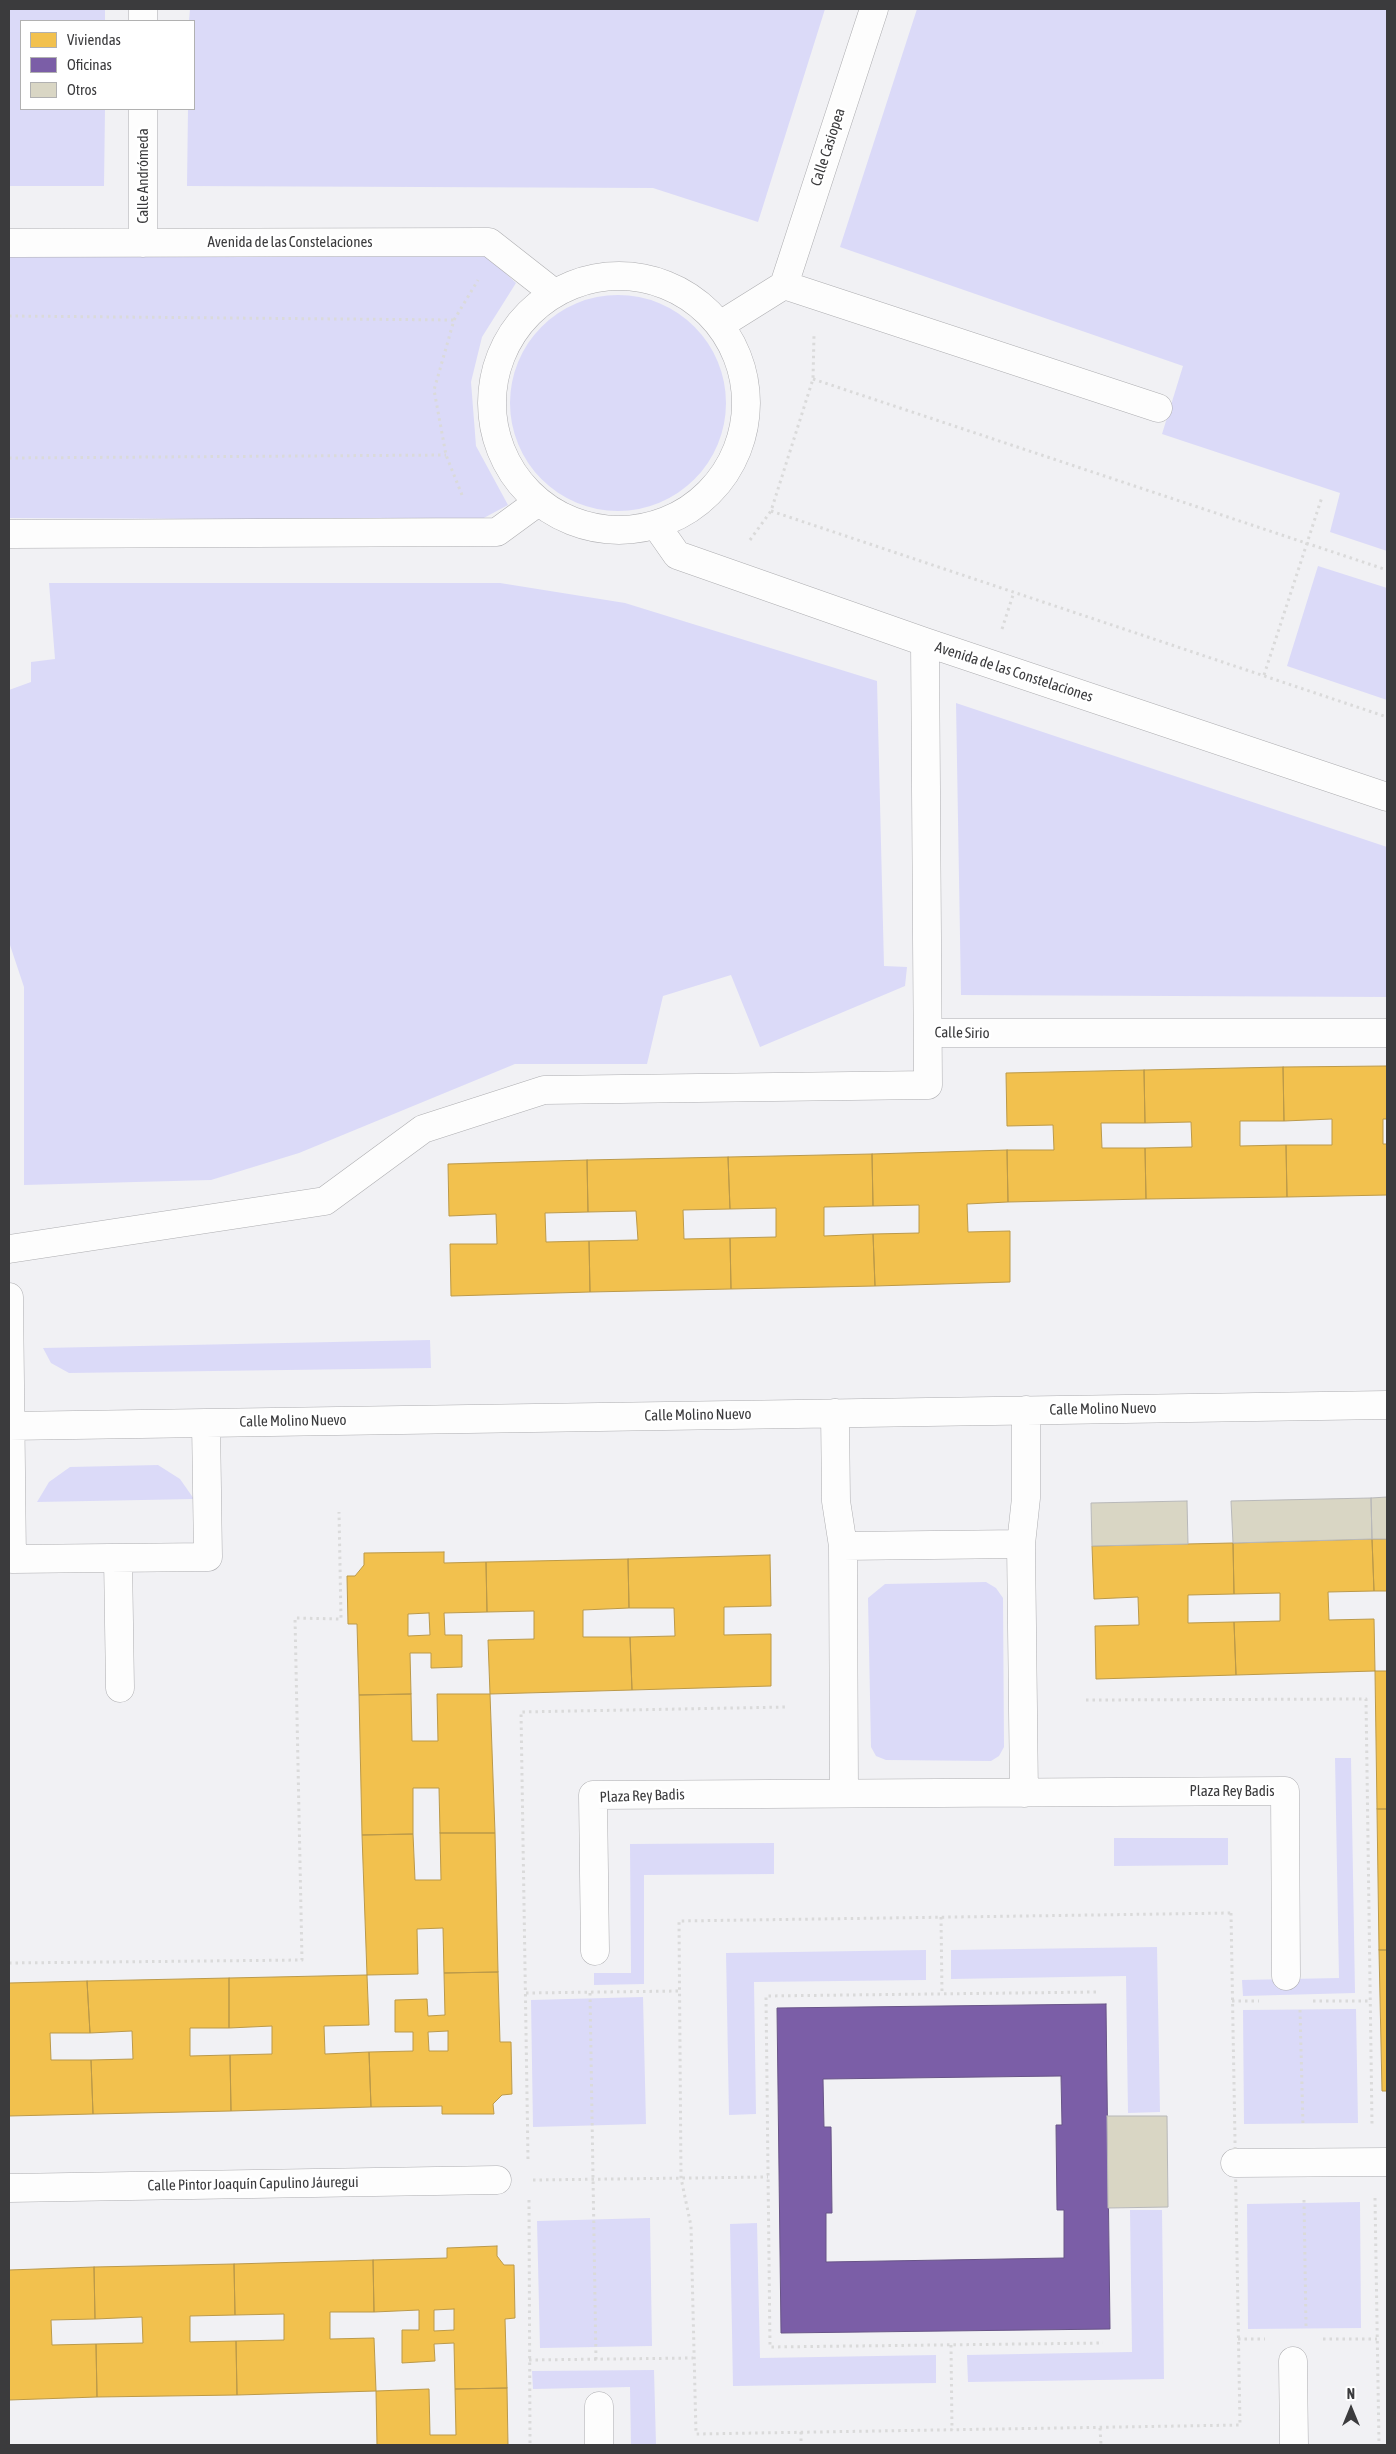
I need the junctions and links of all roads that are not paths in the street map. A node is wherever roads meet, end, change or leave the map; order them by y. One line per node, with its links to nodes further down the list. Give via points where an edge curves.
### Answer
1 (874, 9): 5 (street, Calle Casiopea)
2 (143, 110): 4 (street, Calle Andrómeda)
3 (9, 243): 4 (street, Avenida de las Constelaciones)
4 (143, 243): 6 (street, Avenida de las Constelaciones, via 489,242)
5 (784, 285): 7 (street); 8 (street)
6 (554, 293): 7 (street, via 589,279 625,275 661,283 694,299); 9 (street, via 523,318 501,353 491,393 494,434 511,472)
7 (720, 325): 10 (street, via 740,361 746,401 741,442 722,478 692,507)
8 (1158, 408)
9 (538, 502): 10 (street, via 574,522 606,529); 11 (street, via 497,532)
10 (656, 525): 12 (street, Avenida de las Constelaciones, via 676,555)
11 (9, 534)
12 (925, 642): 13 (street, Avenida de las Constelaciones); 15 (street, Calle Sirio)
13 (1387, 797)
14 (1387, 1032): 15 (street, Calle Sirio)
15 (928, 1033): 16 (street, via 928,1085 544,1090 423,1129 325,1201)
16 (9, 1249)
17 (9, 1297): 22 (street)
18 (1387, 1405): 19 (street, Calle Molino Nuevo)
19 (1026, 1410): 20 (street, Calle Molino Nuevo); 23 (street, via 1026,1498)
20 (835, 1413): 21 (street, Calle Molino Nuevo); 24 (street, via 836,1501)
21 (206, 1423): 22 (street, Calle Molino Nuevo); 25 (street, via 208,1557)
22 (10, 1426): 25 (street, via 12,1559)
23 (1021, 1544): 24 (street); 27 (street)
24 (843, 1546): 28 (street)
25 (118, 1558): 26 (street)
26 (120, 1688)
27 (1024, 1792): 28 (street, Plaza Rey Badis); 30 (street, Plaza Rey Badis, via 1285,1791)
28 (844, 1793): 29 (street, Plaza Rey Badis, via 593,1795)
29 (595, 1951)
30 (1286, 1976)
31 (1387, 2162): 32 (street)
32 (1235, 2163)
33 (497, 2180): 34 (street, Calle Pintor Joaquín Capulino Jáuregui)
34 (9, 2188)
35 (1293, 2361): 38 (street)
36 (598, 2406): 37 (street)
37 (599, 2445)
38 (1294, 2445)

